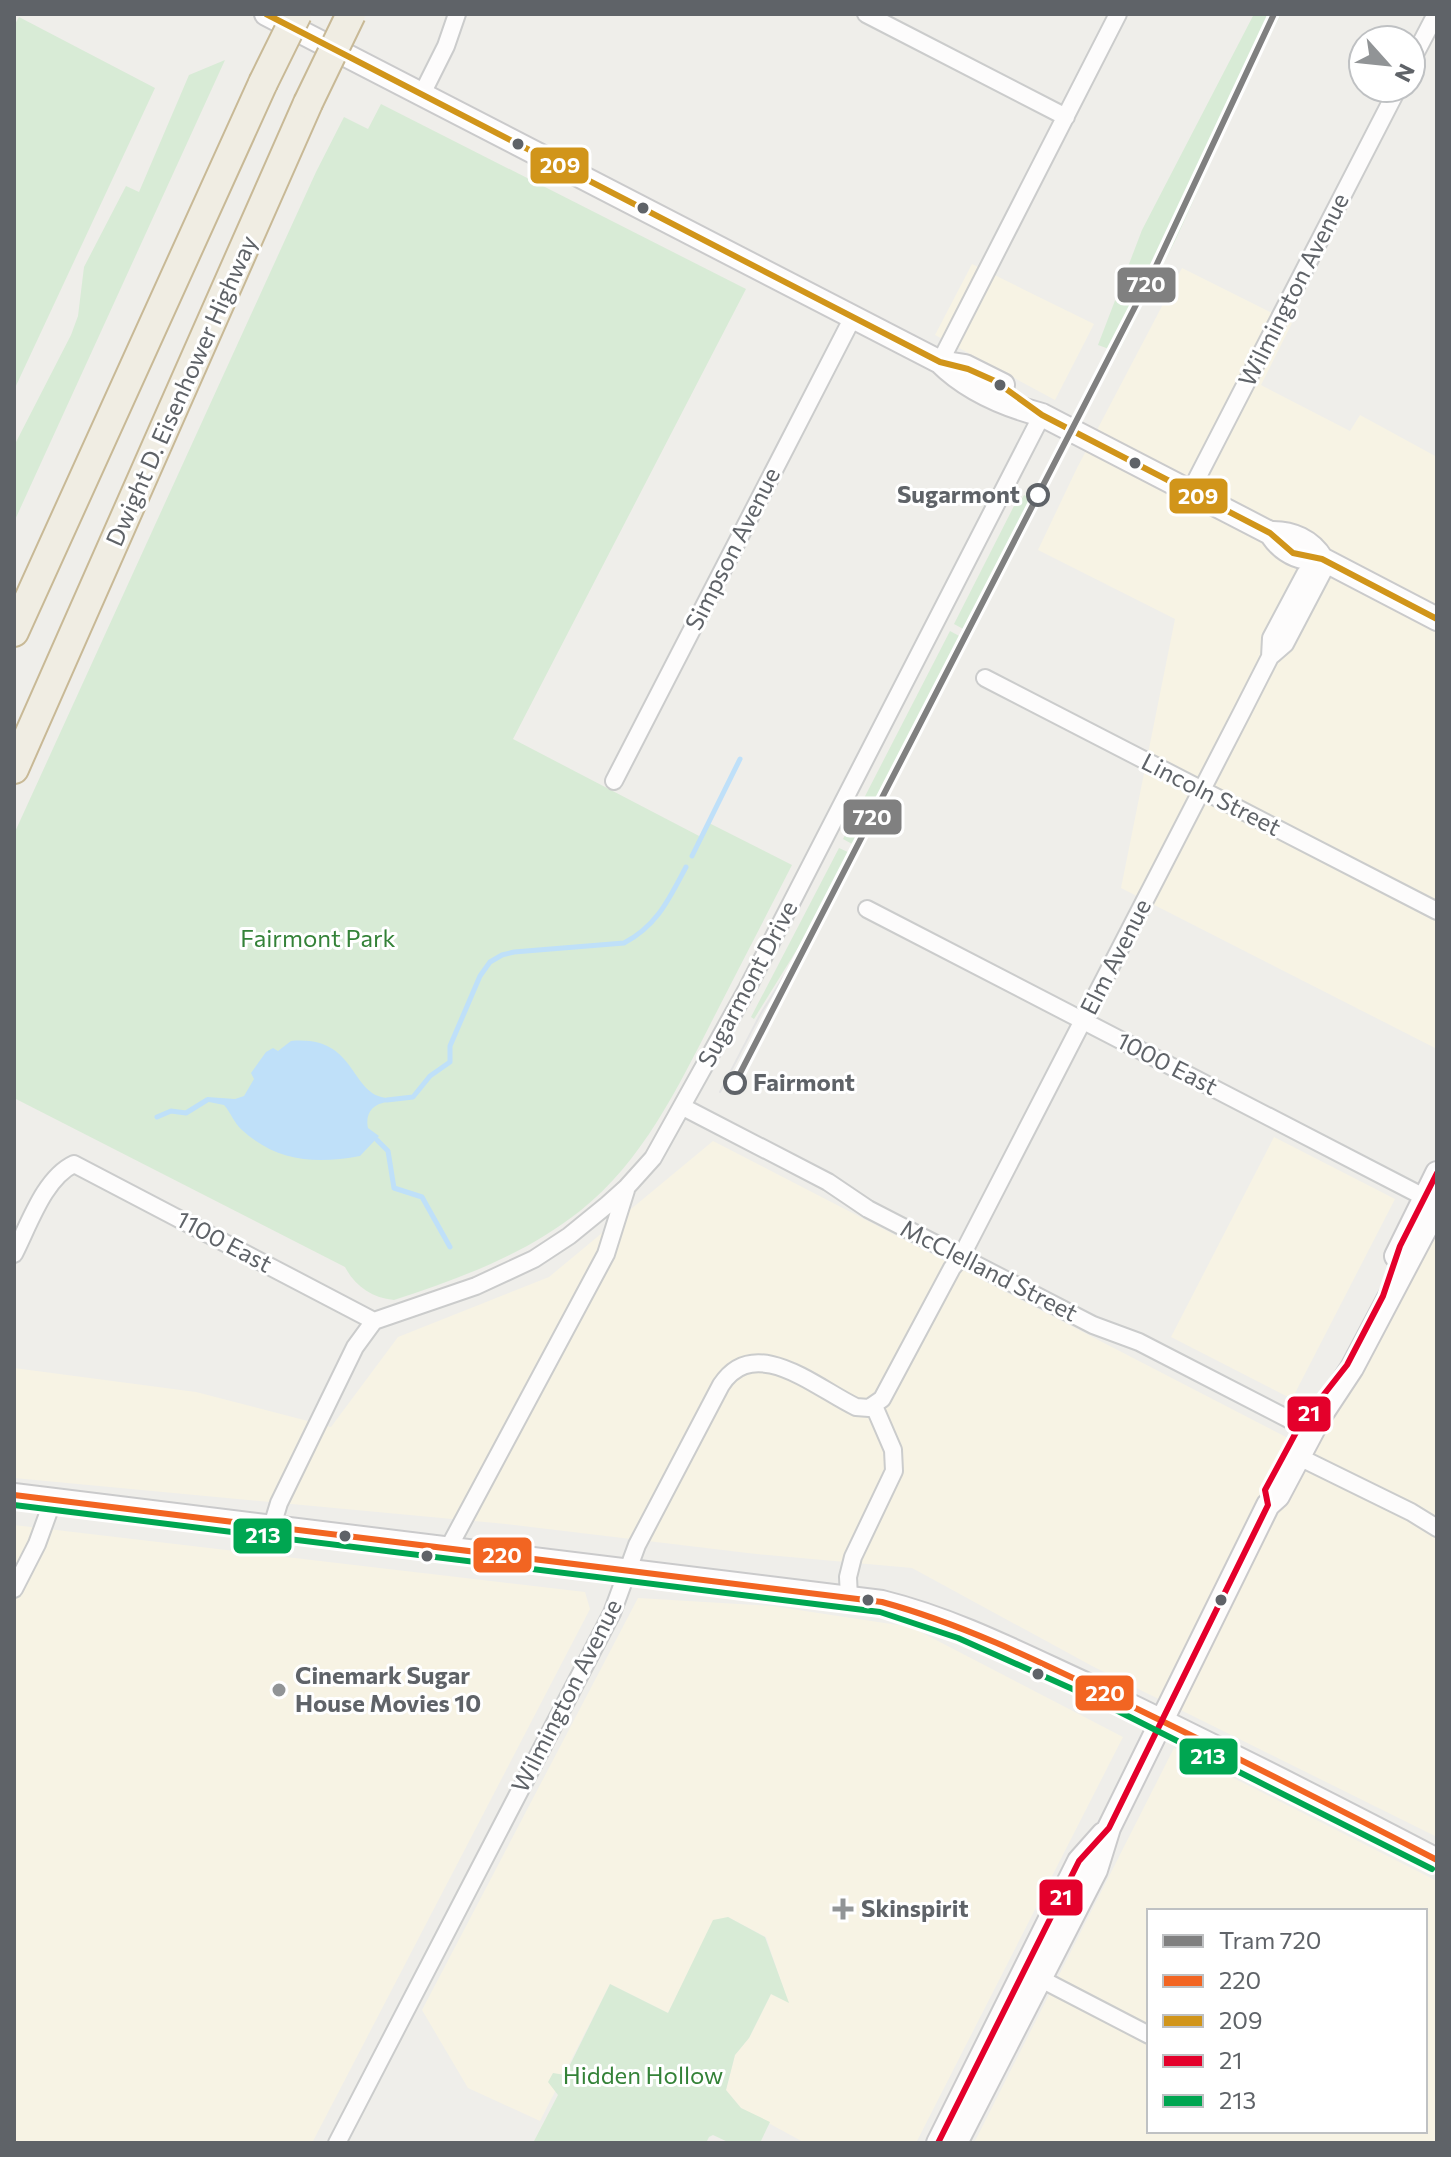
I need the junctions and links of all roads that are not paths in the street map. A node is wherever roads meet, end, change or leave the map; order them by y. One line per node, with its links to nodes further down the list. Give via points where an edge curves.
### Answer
1 (266, 14): 7 (street)
2 (297, 14): 14 (highway, bridge)
3 (351, 14): 20 (highway, Dwight D. Eisenhower Highway, bridge)
4 (457, 14): 7 (street)
5 (866, 14): 9 (street)
6 (1118, 14): 9 (street)
7 (422, 94): 10 (street)
8 (1390, 104): 13 (street, Wilmington Avenue)
9 (1066, 117): 11 (street)
10 (853, 317): 11 (street); 21 (street, Simpson Avenue)
11 (940, 362): 12 (street, via 965,366 1019,394)
12 (1042, 415): 13 (street); 26 (street, Sugarmont Drive)
13 (1190, 492): 15 (street, via 1270,533 1279,546 1305,560)
14 (55, 545): 17 (highway); 18 (highway)
15 (1325, 561): 16 (street); 22 (street, Elm Avenue, via 1285,644 1270,657)
16 (1437, 619)
17 (14, 621)
18 (14, 632)
19 (985, 678): 22 (street, Lincoln Street)
20 (14, 769)
21 (614, 781)
22 (1201, 790): 24 (street, Lincoln Street); 25 (street, Elm Avenue)
23 (867, 909): 25 (street, 1000 East)
24 (1437, 911)
25 (1083, 1020): 29 (street, 1000 East); 32 (street, Elm Avenue)
26 (683, 1107): 28 (street, Sugarmont Drive, via 653,1158); 32 (street, McClelland Street)
27 (1437, 1173): 29 (street)
28 (626, 1188): 33 (street, via 569,1236 515,1270); 42 (street, Sugarmont Drive, via 606,1254)
29 (1433, 1195): 30 (street, via 1417,1230); 35 (street, via 1400,1246 1383,1296 1347,1365)
30 (1430, 1239): 36 (street)
31 (14, 1254): 33 (street, 1100 East, via 51,1181 74,1164)
32 (961, 1257): 34 (street); 35 (street, McClelland Street)
33 (374, 1321): 40 (street, via 342,1373)
34 (874, 1406): 43 (street, Wilmington Avenue, via 856,1407 765,1362 733,1371 697,1428); 45 (street, via 893,1450 894,1471 853,1557)
35 (1300, 1425): 36 (street); 39 (street, via 1265,1490)
36 (1294, 1465): 39 (street); 41 (street, via 1411,1512)
37 (14, 1495): 38 (street)
38 (53, 1500): 40 (street); 44 (street)
39 (1268, 1505): 46 (street)
40 (272, 1526): 42 (street)
41 (1437, 1528)
42 (449, 1547): 43 (street)
43 (629, 1571): 45 (street); 52 (street, Wilmington Avenue)
44 (14, 1589)
45 (849, 1598): 46 (street, via 948,1622)
46 (1163, 1719): 47 (street); 48 (street)
47 (1109, 1828): 49 (street, via 1096,1870); 51 (street, via 1079,1861 976,2065)
48 (1437, 1860)
49 (1041, 1979): 50 (street); 51 (street)
50 (1147, 2034)
51 (951, 2141)
52 (337, 2143)

